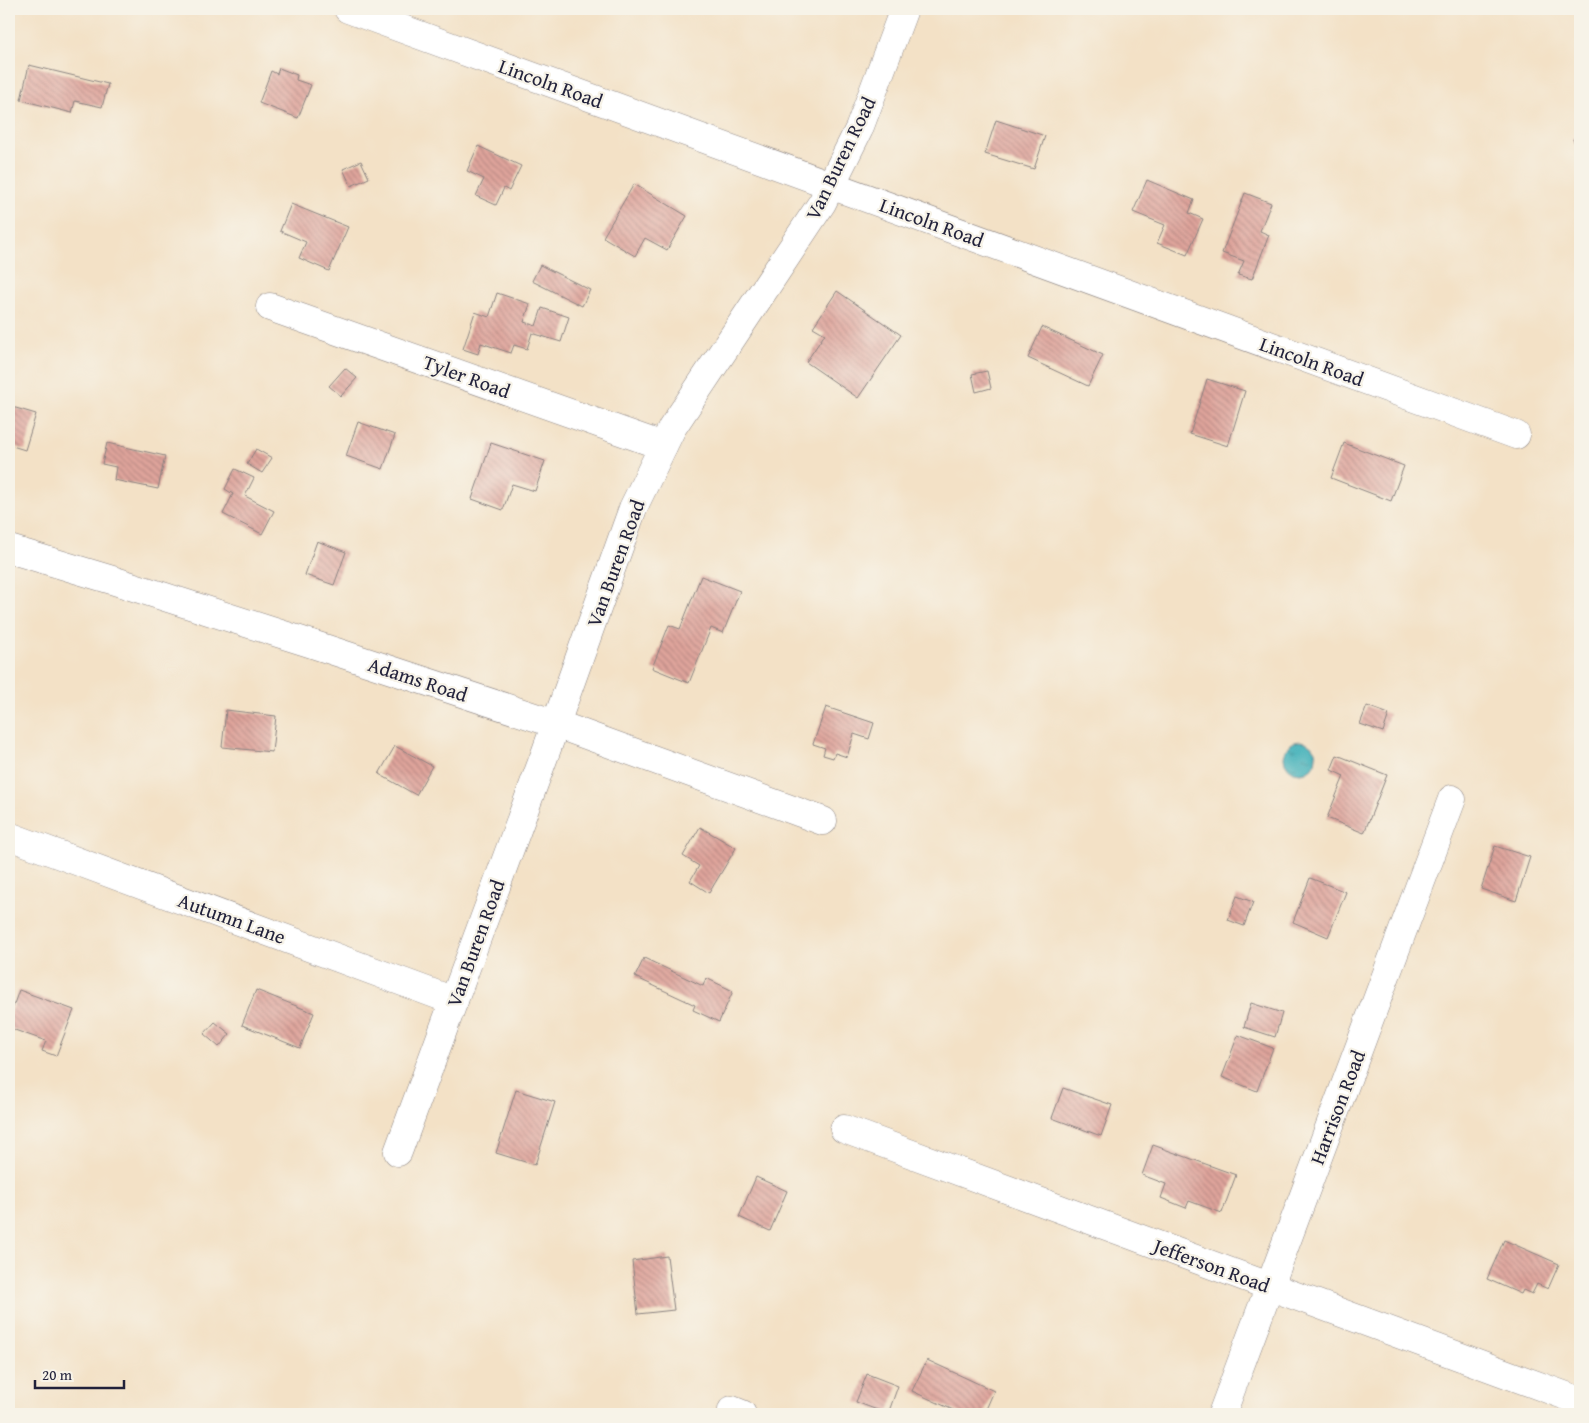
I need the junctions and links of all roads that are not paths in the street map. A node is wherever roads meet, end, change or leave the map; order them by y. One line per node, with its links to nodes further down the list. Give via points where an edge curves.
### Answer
1 (348, 9): 3 (street, Lincoln Road)
2 (904, 9): 3 (street, Van Buren Road, via 859,128)
3 (830, 185): 5 (street, Lincoln Road); 6 (street, Van Buren Road, via 822,203)
4 (270, 307): 6 (street, Tyler Road)
5 (1516, 435)
6 (663, 446): 8 (street, Van Buren Road, via 633,508)
7 (9, 549): 8 (street, Adams Road)
8 (556, 724): 10 (street, Adams Road); 12 (street, Van Buren Road)
9 (1452, 799): 15 (street, Harrison Road)
10 (823, 821)
11 (9, 836): 12 (street, Autumn Lane)
12 (454, 1001): 14 (street, Van Buren Road)
13 (844, 1129): 15 (street, Jefferson Road)
14 (398, 1152)
15 (1270, 1286): 16 (street, Jefferson Road); 17 (street, Harrison Road)
16 (1580, 1401)
17 (1222, 1414)

